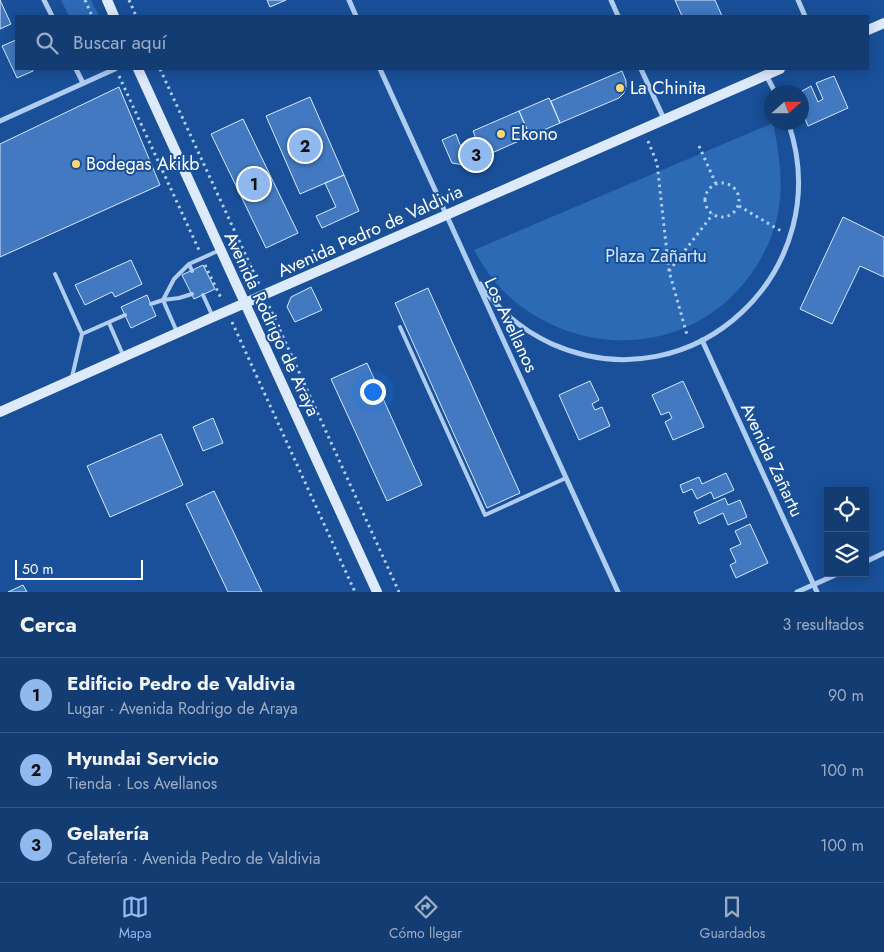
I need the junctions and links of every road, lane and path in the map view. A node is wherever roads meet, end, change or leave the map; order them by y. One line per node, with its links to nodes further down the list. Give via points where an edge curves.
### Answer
1 (44, 0): 8 (street)
2 (85, 0): 9 (path)
3 (106, 0): 10 (main road)
4 (129, 0): 11 (path)
5 (349, 0): 12 (street)
6 (611, 0): 13 (street)
7 (798, 0): 14 (street)
8 (52, 15)
9 (92, 15)
10 (114, 15)
11 (136, 15)
12 (356, 15)
13 (618, 15)
14 (805, 15)
15 (884, 23): 16 (main road)
16 (869, 30)
17 (76, 70): 26 (street)
18 (114, 70): 26 (street)
19 (116, 70): 39 (path)
20 (138, 70): 38 (main road, Avenida Rodrigo de Araya)
21 (160, 70): 47 (path)
22 (380, 70): 36 (street, Los Avellanos)
23 (642, 70): 28 (street)
24 (778, 70): 25 (main road, Avenida Pedro de Valdivia)
25 (766, 75): 27 (street); 28 (main road, Avenida Pedro de Valdivia)
26 (83, 84): 29 (street)
27 (771, 85)
28 (664, 120): 30 (main road, Avenida Pedro de Valdivia)
29 (0, 121)
30 (644, 128): 36 (main road, Avenida Pedro de Valdivia); 43 (path, via 657,164)
31 (790, 130): 37 (street, via 798,180)
32 (698, 146): 33 (path)
33 (716, 184): 34 (path, via 732,186 739,195); 35 (path, via 705,197 707,208)
34 (739, 206): 35 (path, via 726,217); 37 (path)
35 (713, 214): 43 (path)
36 (446, 215): 41 (street, Los Avellanos); 47 (main road, Avenida Pedro de Valdivia)
37 (790, 237): 58 (street, via 775,272 744,312)
38 (220, 250): 39 (lane); 49 (main road, Avenida Rodrigo de Araya)
39 (202, 258): 40 (lane); 51 (path)
40 (189, 264): 42 (lane); 48 (lane, via 174,278)
41 (469, 266): 59 (street, via 482,287 507,314 537,336 571,351 631,359); 63 (street, Los Avellanos)
42 (192, 271)
43 (670, 271): 59 (path)
44 (55, 274): 57 (lane)
45 (192, 294): 48 (lane)
46 (202, 295): 53 (lane)
47 (264, 295): 49 (main road, Avenida Pedro de Valdivia); 70 (path)
48 (162, 300): 50 (lane); 56 (lane)
49 (245, 303): 51 (main road, Avenida Pedro de Valdivia); 69 (main road, Avenida Rodrigo de Araya)
50 (151, 304)
51 (226, 311): 53 (main road, Avenida Pedro de Valdivia); 68 (path)
52 (125, 315): 54 (lane)
53 (212, 317): 56 (main road, Avenida Pedro de Valdivia)
54 (109, 323): 57 (lane); 60 (lane)
55 (400, 327): 63 (lane, via 485,515)
56 (177, 332): 60 (main road, Avenida Pedro de Valdivia)
57 (82, 334): 61 (lane)
58 (702, 340): 59 (street); 67 (street, Avenida Zañartu)
59 (690, 346)
60 (123, 357): 61 (main road, Avenida Pedro de Valdivia)
61 (71, 380): 62 (main road, Avenida Pedro de Valdivia)
62 (0, 412)
63 (566, 478): 71 (street, Los Avellanos)
64 (884, 554): 65 (street)
65 (869, 560)
66 (831, 577): 67 (street)
67 (814, 585): 72 (street); 73 (street, Avenida Zañartu)
68 (355, 592)
69 (377, 592)
70 (399, 592)
71 (618, 592)
72 (797, 592)
73 (817, 592)

